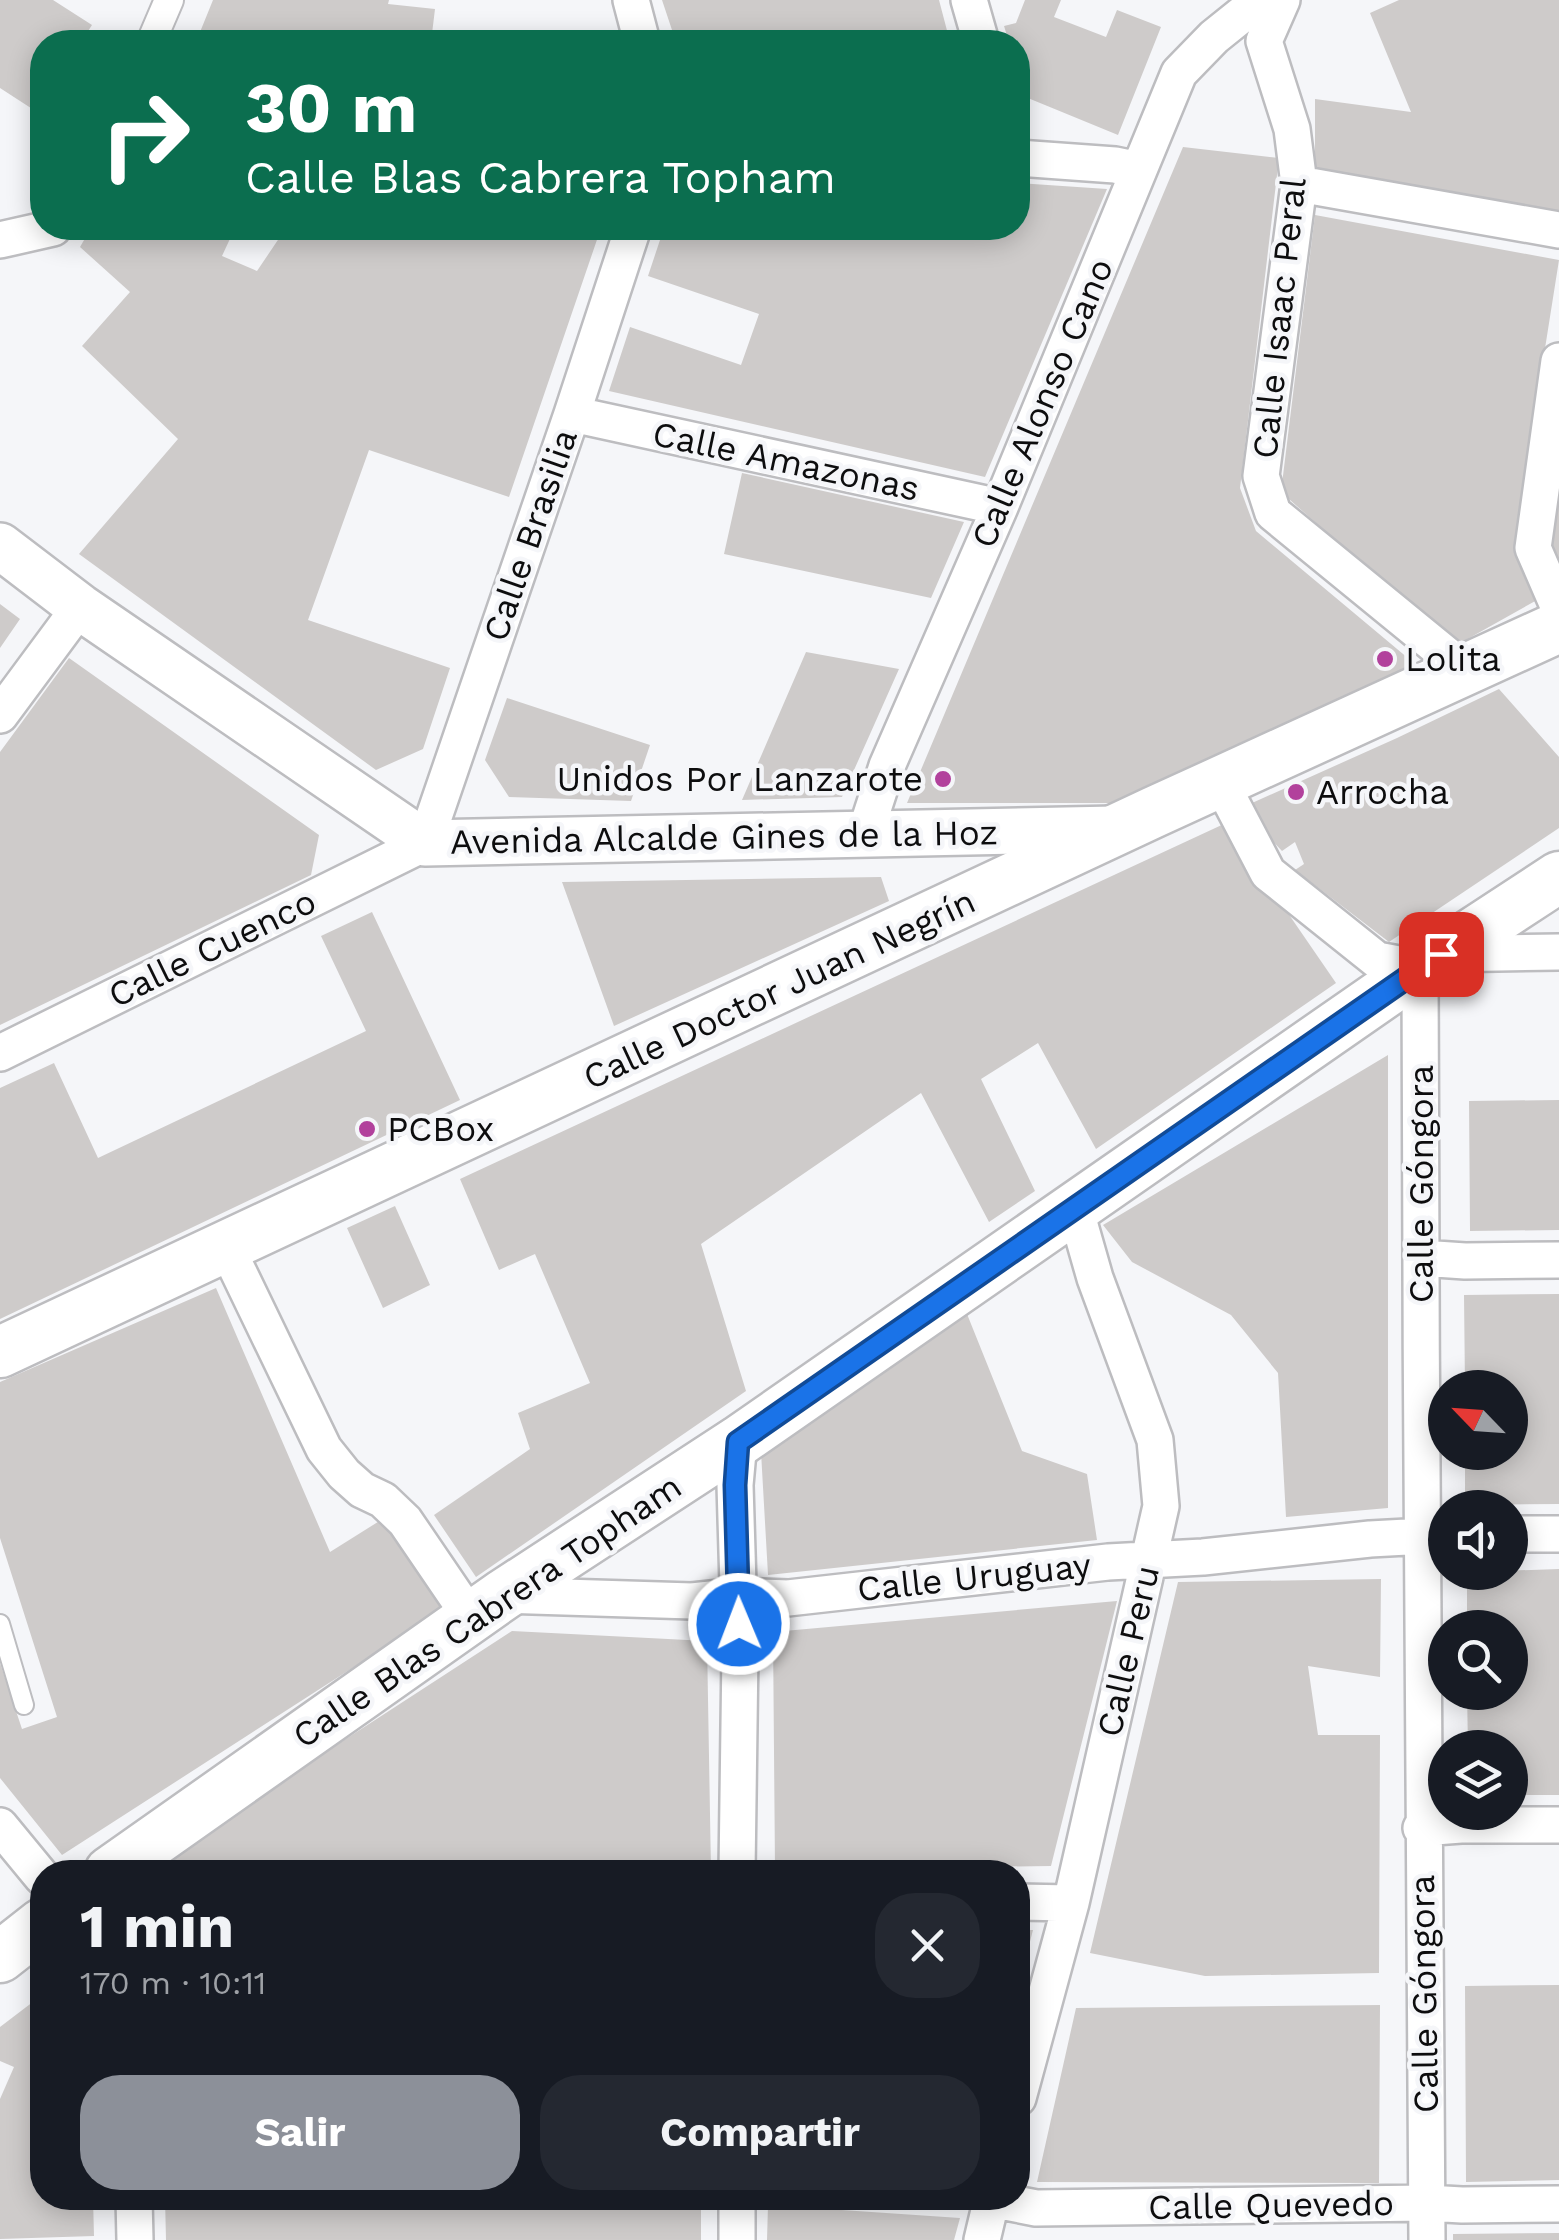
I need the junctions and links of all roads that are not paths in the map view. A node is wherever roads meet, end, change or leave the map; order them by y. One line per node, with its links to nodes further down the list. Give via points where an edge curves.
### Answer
1 (169, 0): 6 (street)
2 (631, 0): 7 (street)
3 (969, 0): 8 (street)
4 (1260, 0): 10 (street, Calle Alonso Cano, via 1180,73)
5 (1282, 0): 11 (street, Calle Isaac Peral, via 1264,41 1292,129)
6 (156, 30)
7 (639, 30)
8 (978, 30)
9 (1030, 159): 10 (street)
10 (1139, 170): 18 (street, Calle Alonso Cano)
11 (1299, 184): 12 (street); 23 (street, Calle Isaac Peral, via 1261,476 1273,513)
12 (1559, 230)
13 (30, 233): 14 (street)
14 (0, 240)
15 (629, 240): 17 (street, Calle Brasilia)
16 (1559, 360): 21 (street, via 1533,548)
17 (572, 414): 18 (street, Calle Amazonas); 28 (street, Calle Brasilia)
18 (1000, 507): 27 (street, Calle Alonso Cano, via 886,766)
19 (0, 546): 20 (street, Avenida Alcalde Gines de la Hoz)
20 (80, 606): 24 (street); 28 (street, Avenida Alcalde Gines de la Hoz)
21 (1559, 608)
22 (1559, 627): 23 (main road, Calle Doctor Juan Negrín)
23 (1465, 670): 25 (main road, Calle Doctor Juan Negrín)
24 (0, 715)
25 (1221, 783): 26 (main road, Calle Doctor Juan Negrín); 31 (street, via 1268,873 1377,960)
26 (1122, 829): 27 (street, Avenida Alcalde Gines de la Hoz); 34 (main road, Calle Doctor Juan Negrín)
27 (866, 834): 28 (street, Avenida Alcalde Gines de la Hoz)
28 (425, 842): 32 (street, Calle Cuenco)
29 (1559, 877): 31 (main road, Calle Blas Cabrera Topham)
30 (1559, 952): 31 (street)
31 (1430, 961): 33 (main road, Calle Blas Cabrera Topham); 35 (street, Calle Góngora)
32 (0, 1053)
33 (1075, 1208): 38 (main road, Calle Blas Cabrera Topham); 43 (street, Calle Peru, via 1154,1440 1160,1506)
34 (226, 1246): 37 (main road, Calle Doctor Juan Negrín); 46 (street, via 324,1449 362,1490 405,1520)
35 (1421, 1258): 36 (street); 39 (street, Calle Góngora)
36 (1559, 1260)
37 (0, 1352)
38 (738, 1442): 45 (street); 46 (main road, Calle Blas Cabrera Topham)
39 (1432, 1490)
40 (1528, 1534): 41 (street)
41 (1559, 1534)
42 (1428, 1536): 43 (street, Calle Uruguay)
43 (1150, 1559): 45 (street, Calle Uruguay, via 788,1598); 56 (street, Calle Peru)
44 (1432, 1590): 51 (street, Calle Góngora)
45 (739, 1596): 46 (street, Calle Uruguay); 53 (street)
46 (487, 1606): 52 (main road, Calle Blas Cabrera Topham)
47 (0, 1624): 48 (lane)
48 (24, 1705)
49 (1559, 1825): 51 (street)
50 (0, 1826): 54 (street)
51 (1421, 1828): 60 (street, Calle Góngora)
52 (127, 1860)
53 (737, 1860)
54 (30, 1862)
55 (1030, 1902): 56 (street)
56 (1072, 1903): 59 (street, Calle Peru)
57 (30, 1933): 58 (main road)
58 (0, 1957)
59 (1030, 2055)
60 (1426, 2203): 61 (street, Calle Quevedo); 62 (street, Calle Quevedo); 69 (street, Calle Góngora)
61 (1559, 2204)
62 (1030, 2207)
63 (134, 2210): 66 (street)
64 (737, 2210): 67 (street)
65 (988, 2210): 68 (street)
66 (135, 2240)
67 (736, 2240)
68 (982, 2240)
69 (1427, 2240)

